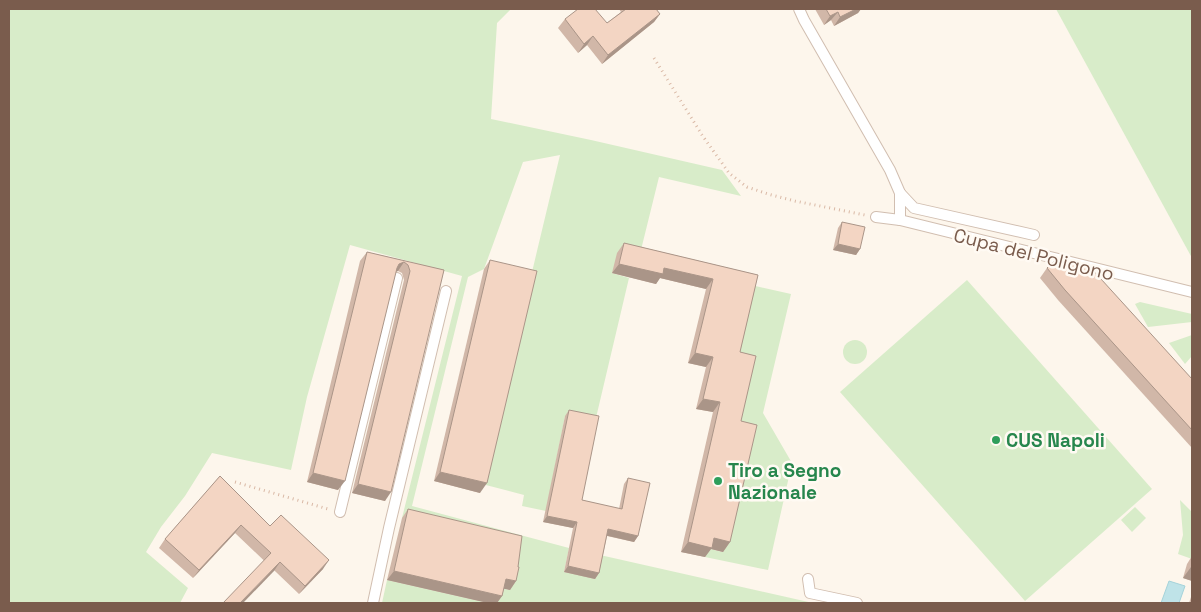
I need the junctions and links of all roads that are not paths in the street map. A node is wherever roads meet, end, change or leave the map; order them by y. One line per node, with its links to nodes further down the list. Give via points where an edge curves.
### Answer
1 (799, 9): 2 (lane)
2 (900, 193): 4 (lane); 5 (lane, via 914,208)
3 (876, 217): 4 (lane, Cupa del Poligono)
4 (900, 220): 8 (lane, Cupa del Poligono)
5 (1034, 235)
6 (397, 278): 9 (lane)
7 (446, 291): 11 (lane)
8 (1192, 292)
9 (340, 512)
10 (808, 579): 12 (lane, via 810,593)
11 (373, 603)
12 (857, 603)

